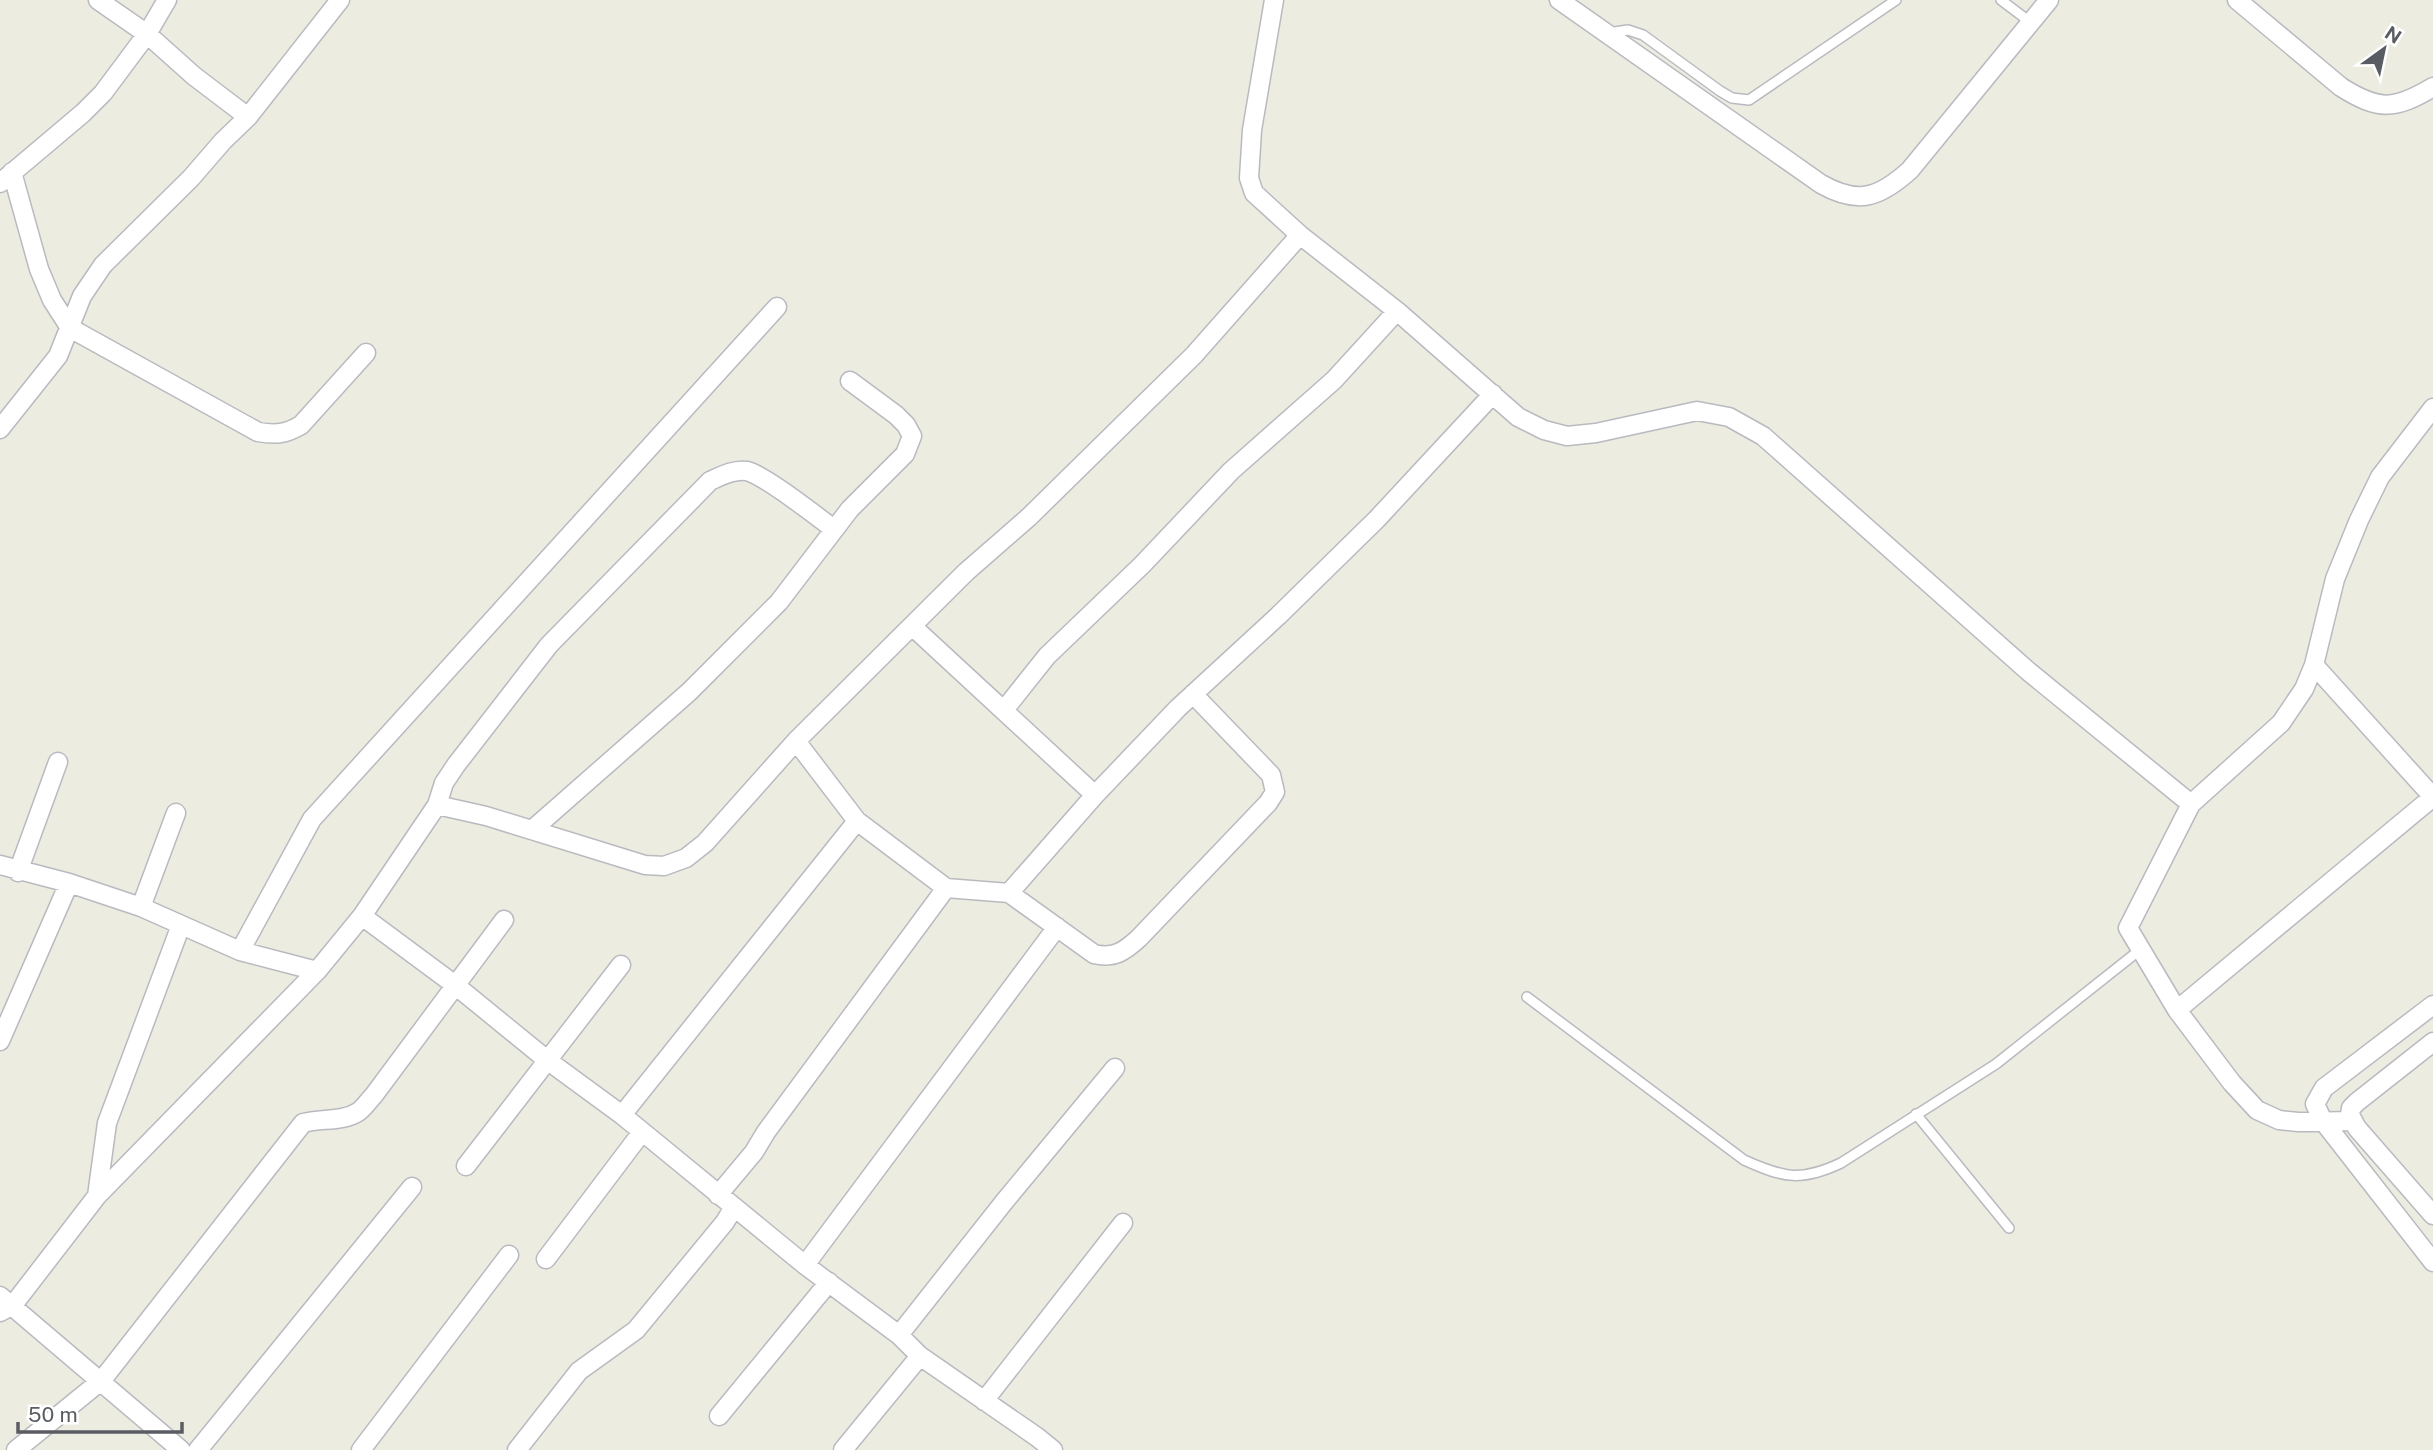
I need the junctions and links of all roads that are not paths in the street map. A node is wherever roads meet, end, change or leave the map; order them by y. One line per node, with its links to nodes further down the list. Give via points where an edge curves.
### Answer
1 (98, 0): 11 (street)
2 (167, 0): 11 (street)
3 (340, 0): 14 (street)
4 (1274, 0): 16 (street, via 1252,130 1249,178 1254,193)
5 (1559, 0): 12 (street)
6 (1896, 0): 12 (lane, via 1749,100 1720,91 1643,35 1628,30)
7 (2001, 0): 10 (lane)
8 (2049, 0): 10 (street)
9 (2237, 0): 13 (street, via 2357,97 2386,105 2406,103)
10 (2030, 22): 12 (street, via 1910,170 1894,185 1863,197 1851,197 1821,184)
11 (147, 34): 14 (street); 15 (street, via 103,93)
12 (1606, 34)
13 (2433, 88)
14 (247, 117): 19 (street, via 103,265 82,296)
15 (6, 178): 19 (street, via 52,300)
16 (1300, 235): 18 (street); 26 (street, via 1194,355)
17 (777, 307): 50 (street, via 312,819)
18 (1397, 312): 22 (street); 29 (street, via 1334,380 1231,471 1048,656)
19 (70, 328): 20 (street, via 258,432 275,435 301,425); 24 (street, via 58,356)
20 (366, 353)
21 (850, 381): 25 (street, via 896,415 912,436 905,454)
22 (1493, 394): 28 (street, via 1377,519); 34 (street, via 1518,417 1567,436 1697,411 1729,417 1763,436 2028,671)
23 (2433, 408): 27 (street, via 2380,477 2358,520 2334,579)
24 (0, 429)
25 (834, 530): 35 (street, via 746,471 710,481 549,645 456,765); 38 (street, via 779,602 698,683)
26 (912, 626): 29 (street); 30 (street)
27 (2314, 665): 33 (street); 34 (street, via 2304,689 2280,723)
28 (1193, 694): 32 (street); 48 (street, via 1270,775 1275,792 1139,938 1116,955 1094,954)
29 (1004, 710): 32 (street)
30 (796, 741): 37 (street); 38 (street, via 705,843 686,858 664,866 645,865)
31 (58, 762): 40 (street)
32 (1094, 795): 43 (street)
33 (2433, 797): 56 (street)
34 (2191, 804): 49 (street, via 2128,928)
35 (437, 806): 38 (street); 45 (street)
36 (176, 813): 44 (street)
37 (857, 821): 42 (street); 62 (street)
38 (532, 830)
39 (0, 865): 40 (street)
40 (18, 872): 41 (street)
41 (69, 883): 44 (street); 57 (street)
42 (946, 888): 43 (street); 68 (street)
43 (1009, 893): 48 (street)
44 (141, 907): 47 (street)
45 (362, 916): 52 (street); 53 (street)
46 (504, 920): 53 (street)
47 (181, 925): 50 (street); 69 (street, via 107,1123)
48 (1057, 927): 77 (street)
49 (2141, 949): 56 (street); 61 (lane, via 1996,1063)
50 (240, 951): 52 (street)
51 (621, 965): 59 (street)
52 (317, 971): 69 (street)
53 (455, 985): 59 (street); 82 (street, via 358,1112 303,1123)
54 (1527, 997): 61 (lane, via 1744,1160 1771,1172 1799,1177 1818,1174)
55 (2433, 1005): 63 (street, via 2319,1093 2315,1104)
56 (2177, 1010): 63 (street, via 2258,1110 2279,1119)
57 (0, 1041)
58 (2433, 1042): 64 (street, via 2357,1101 2351,1108)
59 (547, 1060): 62 (street); 66 (street)
60 (1115, 1068): 80 (street)
61 (1916, 1114): 73 (lane)
62 (622, 1115): 65 (street)
63 (2323, 1121): 64 (street); 76 (street)
64 (2353, 1121): 71 (street)
65 (642, 1132): 68 (street); 75 (street)
66 (466, 1166)
67 (412, 1187): 87 (street)
68 (718, 1195): 70 (street)
69 (97, 1196): 79 (street)
70 (734, 1207): 77 (street); 89 (street, via 636,1330 579,1371)
71 (2433, 1215)
72 (1123, 1223): 83 (street)
73 (2009, 1228)
74 (509, 1255): 88 (street)
75 (546, 1259)
76 (2433, 1262)
77 (805, 1265): 78 (street)
78 (829, 1282): 80 (street); 84 (street)
79 (4, 1304): 82 (street)
80 (899, 1335): 81 (street)
81 (920, 1356): 83 (street); 90 (street)
82 (102, 1380): 85 (street); 86 (street)
83 (984, 1401): 91 (street)
84 (719, 1416)
85 (16, 1450)
86 (181, 1450)
87 (198, 1450)
88 (360, 1450)
89 (517, 1450)
90 (843, 1450)
91 (1053, 1450)

